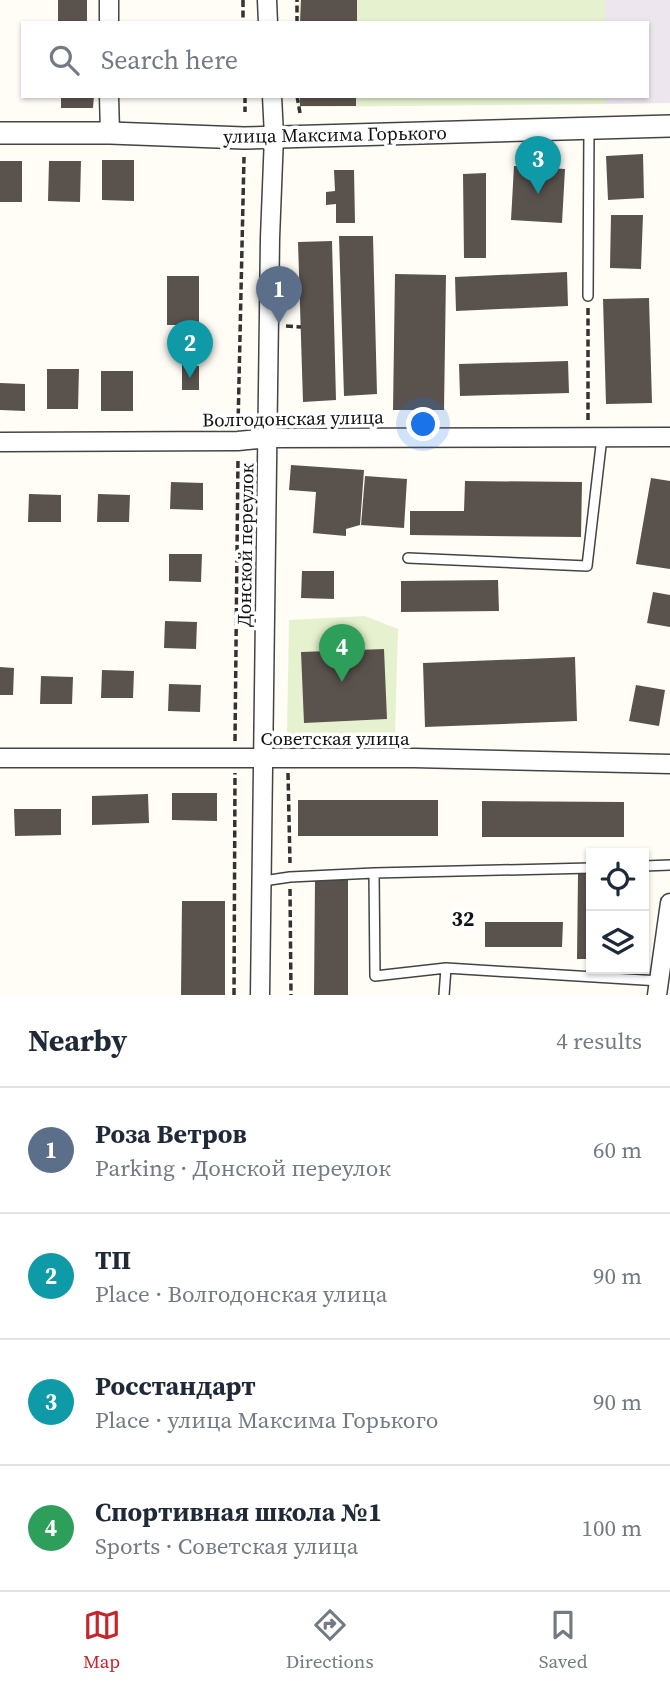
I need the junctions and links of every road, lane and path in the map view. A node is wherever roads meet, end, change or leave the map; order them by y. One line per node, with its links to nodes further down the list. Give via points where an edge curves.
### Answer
1 (109, 0): 5 (street)
2 (243, 0): 6 (path)
3 (267, 0): 7 (street)
4 (297, 0): 8 (path)
5 (109, 21)
6 (243, 21)
7 (268, 21)
8 (297, 21)
9 (109, 98): 18 (street)
10 (245, 98): 13 (path)
11 (272, 98): 19 (street, Донской переулок)
12 (297, 98): 14 (path)
13 (246, 112)
14 (300, 113)
15 (670, 126): 16 (street, улица Максима Горького)
16 (589, 127): 19 (street, улица Максима Горького); 21 (lane)
17 (0, 133): 18 (street, улица Максима Горького)
18 (110, 133): 19 (street, улица Максима Горького)
19 (274, 136): 28 (street, Донской переулок)
20 (244, 150): 29 (path)
21 (588, 296): 26 (path)
22 (285, 326): 23 (path)
23 (301, 327)
24 (286, 404): 25 (path, via 286,417)
25 (382, 418)
26 (595, 437): 27 (street, Волгодонская улица); 28 (street, Волгодонская улица); 31 (lane, via 587,566)
27 (670, 437)
28 (268, 438): 29 (street, Волгодонская улица); 34 (street, Донской переулок)
29 (238, 441): 30 (street, Волгодонская улица); 33 (path)
30 (0, 442)
31 (408, 558)
32 (0, 758): 33 (street, Советская улица)
33 (235, 759): 34 (street, Советская улица); 45 (path)
34 (262, 760): 35 (street, Советская улица); 40 (street, Донской переулок)
35 (670, 764)
36 (670, 865): 37 (lane)
37 (649, 866)
38 (586, 868): 39 (lane)
39 (374, 873): 40 (lane); 43 (lane, via 375,976)
40 (263, 881): 46 (street, Донской переулок)
41 (670, 903): 42 (street)
42 (666, 960): 44 (street)
43 (446, 968): 44 (lane); 47 (lane)
44 (658, 988)
45 (234, 995)
46 (260, 995)
47 (444, 995)

